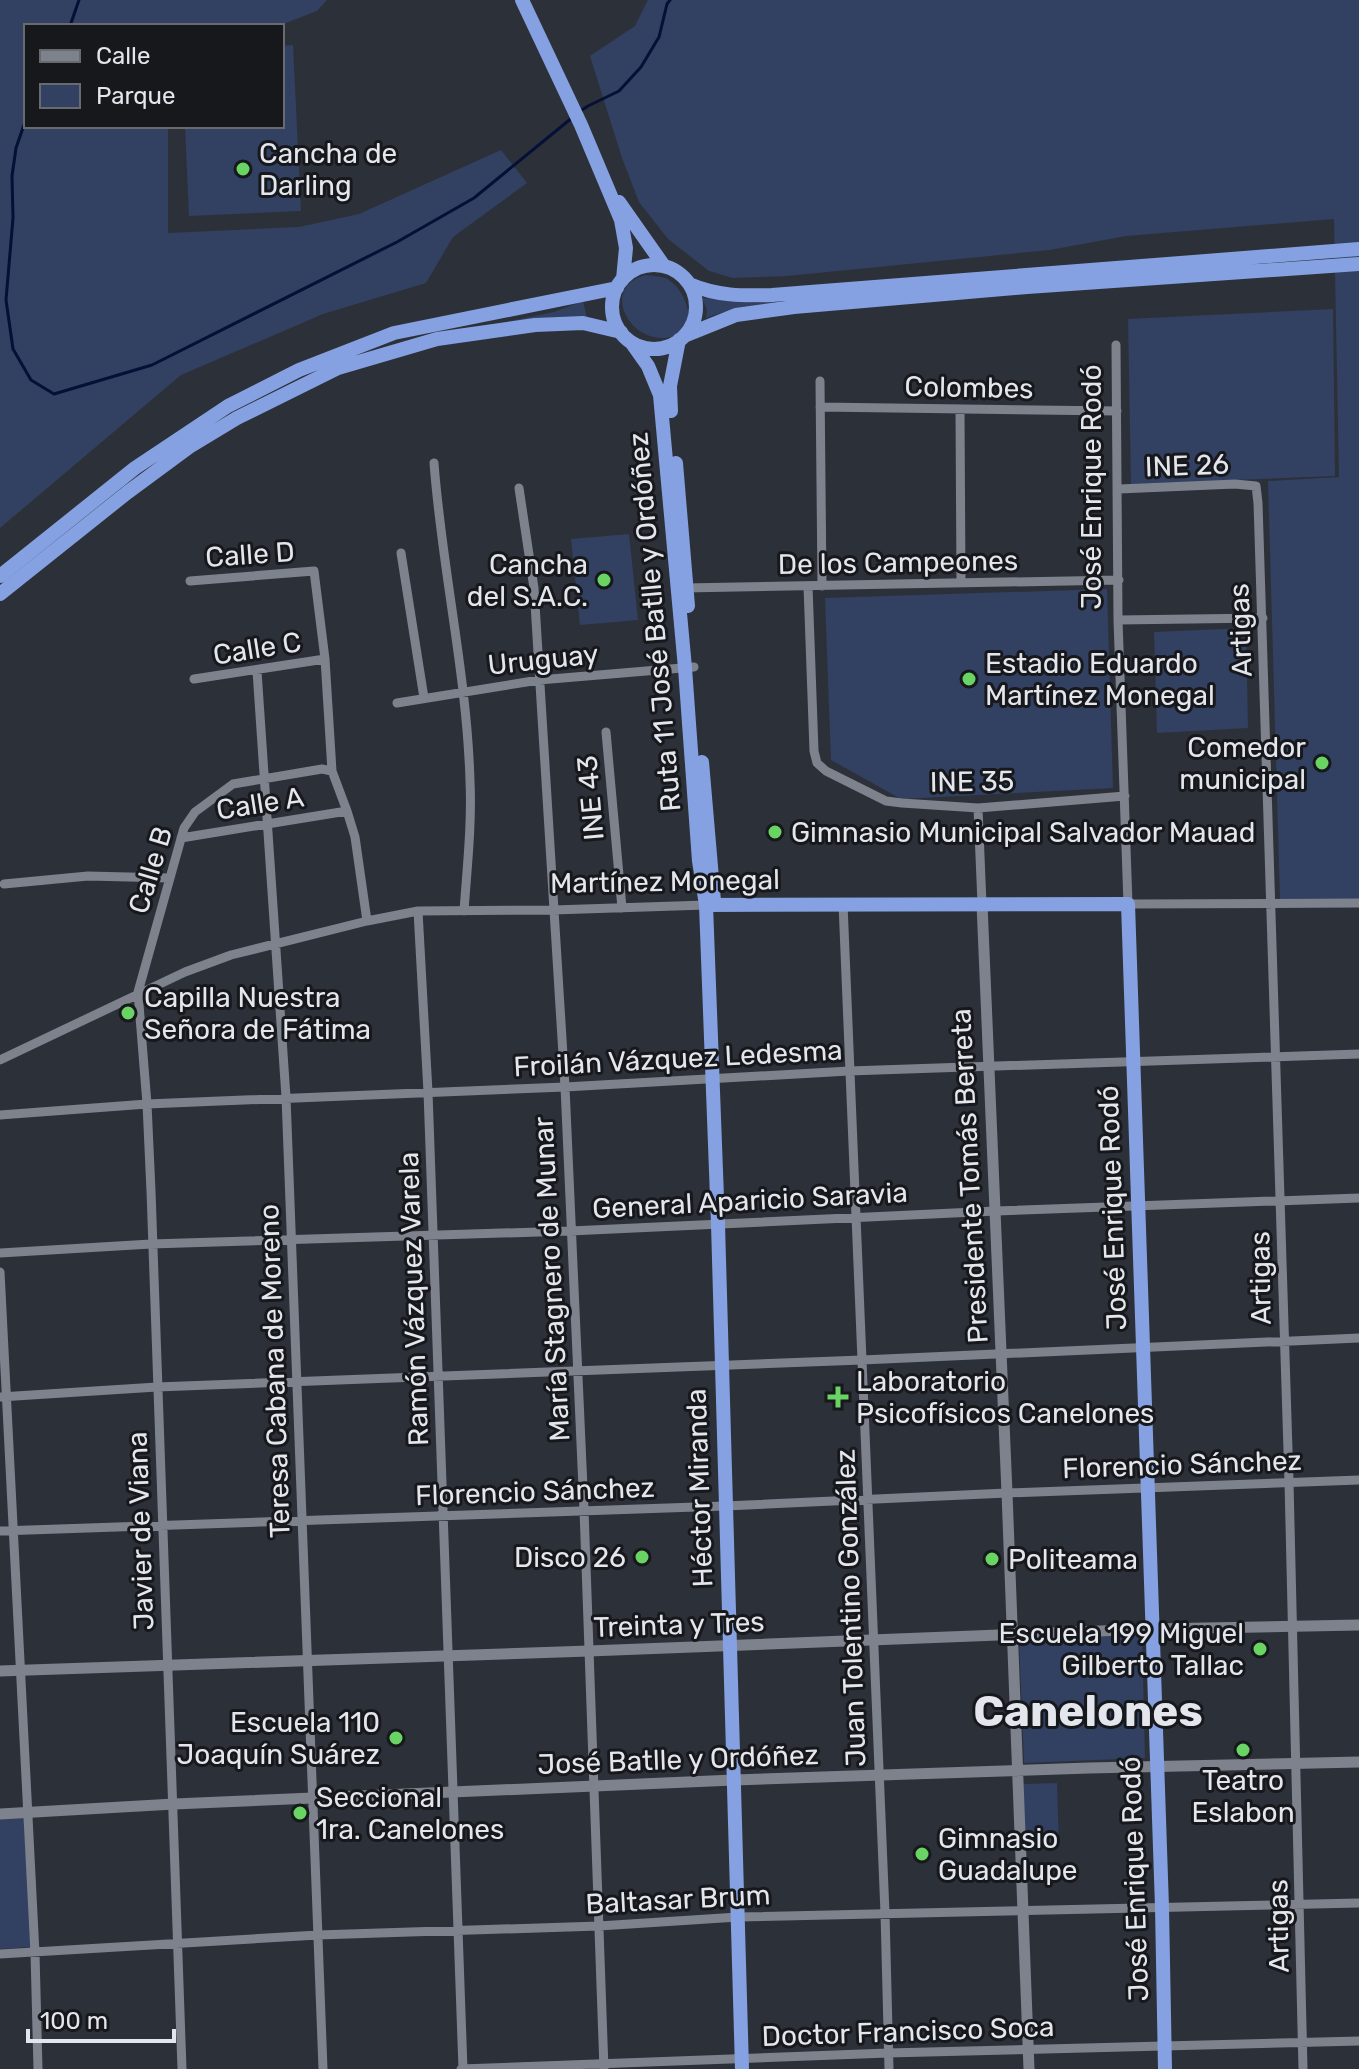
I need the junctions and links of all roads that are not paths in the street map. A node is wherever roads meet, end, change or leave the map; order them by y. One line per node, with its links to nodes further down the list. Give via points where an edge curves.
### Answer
1 (522, 0): 2 (highway)
2 (609, 190): 5 (highway); 6 (highway, via 626,248)
3 (1359, 249): 7 (highway, via 772,295 719,294)
4 (1359, 264): 9 (highway, via 805,306 736,315)
5 (664, 266): 6 (highway, via 635,269); 7 (highway)
6 (620, 284): 8 (highway, via 613,315); 20 (highway, via 394,333 299,370 228,406 135,468)
7 (689, 284): 9 (highway, via 694,320)
8 (626, 337): 9 (highway, via 640,346 660,348); 26 (highway, Ruta 11 José Batlle y Ordóñez, via 648,366 660,395); 27 (highway, via 583,323 535,325 437,339 338,368 189,447)
9 (681, 338): 26 (highway, Ruta 11 José Batlle y Ordóñez, via 670,401)
10 (1116, 345): 14 (street, José Enrique Rodó)
11 (820, 381): 12 (street)
12 (820, 407): 13 (street, Colombes); 25 (street)
13 (960, 410): 14 (street, Colombes); 23 (street)
14 (1117, 411): 18 (street, José Enrique Rodó)
15 (434, 463): 35 (street)
16 (1256, 486): 18 (street, INE 26); 28 (street, Artigas)
17 (519, 488): 34 (street, María Stagnero de Munar, via 534,588)
18 (1119, 489): 21 (street, José Enrique Rodó)
19 (401, 553): 36 (street)
20 (0, 576)
21 (1119, 580): 23 (street, De los Campeones); 29 (street, José Enrique Rodó)
22 (190, 581): 30 (street, Calle D, via 314,571)
23 (961, 583): 25 (street, De los Campeones)
24 (808, 586): 25 (street, De los Campeones); 26 (street, De los Campeones); 42 (street, INE 35, via 817,763 886,801)
25 (822, 586)
26 (682, 588): 31 (highway, Ruta 11 José Batlle y Ordóñez)
27 (0, 594)
28 (1263, 618): 29 (street); 48 (street, Artigas)
29 (1118, 620): 41 (street, José Enrique Rodó)
30 (325, 659): 32 (street, Calle C); 39 (street)
31 (690, 667): 34 (street, Uruguay); 53 (highway, Ruta 11 José Batlle y Ordóñez, via 699,861)
32 (257, 671): 33 (street, Calle C); 40 (street, Teresa Cabana de Moreno)
33 (194, 679)
34 (539, 680): 35 (street, Uruguay); 55 (street, María Stagnero de Munar)
35 (462, 691): 36 (street, Uruguay); 57 (street, via 470,784)
36 (424, 698): 37 (street, Uruguay)
37 (397, 703)
38 (606, 732): 54 (street, INE 43)
39 (332, 771): 40 (street, Calle B); 43 (street)
40 (264, 778): 44 (street, Teresa Cabana de Moreno); 45 (street, Calle B, via 233,784 207,802)
41 (1125, 796): 42 (street, INE 35); 52 (street, José Enrique Rodó)
42 (978, 808): 51 (street, Presidente Tomás Berreta)
43 (347, 811): 44 (street, Calle A); 58 (street)
44 (268, 824): 45 (street, Calle A); 59 (street, Teresa Cabana de Moreno)
45 (181, 838): 46 (street, Calle B)
46 (169, 878): 47 (street, via 88,876); 60 (street, Calle B)
47 (4, 884)
48 (1271, 903): 49 (street, Martínez Monegal); 52 (street, Martínez Monegal); 62 (street, Artigas)
49 (1359, 903)
50 (843, 904): 51 (highway, Martínez Monegal); 53 (highway, Martínez Monegal); 66 (street, Juan Tolentino González)
51 (982, 904): 52 (highway, Martínez Monegal); 65 (street, Presidente Tomás Berreta)
52 (1128, 904): 64 (highway, José Enrique Rodó)
53 (710, 905): 54 (street, Martínez Monegal); 67 (highway, Héctor Miranda)
54 (622, 908): 55 (street, Martínez Monegal)
55 (553, 910): 57 (street, Martínez Monegal); 68 (street, María Stagnero de Munar)
56 (418, 911): 57 (street, Martínez Monegal); 58 (street, Martínez Monegal); 69 (street, Ramón Vázquez Varela)
57 (464, 911)
58 (367, 921): 59 (street, Martínez Monegal)
59 (276, 944): 60 (street, Martínez Monegal, via 208,963); 70 (street, Teresa Cabana de Moreno)
60 (138, 992): 63 (street, Martínez Monegal); 71 (street, Javier de Viana)
61 (1359, 1054): 62 (street, Froilán Vázquez Ledesma)
62 (1274, 1056): 64 (street, Froilán Vázquez Ledesma); 74 (street, Artigas)
63 (0, 1060)
64 (1133, 1060): 65 (street, Froilán Vázquez Ledesma); 75 (highway, José Enrique Rodó)
65 (989, 1067): 66 (street, Froilán Vázquez Ledesma); 76 (street, Presidente Tomás Berreta)
66 (849, 1071): 67 (street, Froilán Vázquez Ledesma); 77 (street, Juan Tolentino González)
67 (713, 1079): 68 (street, Froilán Vázquez Ledesma); 78 (highway, Héctor Miranda)
68 (565, 1087): 69 (street, Froilán Vázquez Ledesma); 79 (street, María Stagnero de Munar)
69 (428, 1092): 70 (street, Froilán Vázquez Ledesma); 80 (street, Ramón Vázquez Varela)
70 (286, 1097): 71 (street, Froilán Vázquez Ledesma); 81 (street, Teresa Cabana de Moreno)
71 (147, 1104): 72 (street, Froilán Vázquez Ledesma); 82 (street, Javier de Viana)
72 (0, 1115)
73 (1359, 1198): 74 (street, General Aparicio Saravia)
74 (1280, 1200): 75 (street, General Aparicio Saravia); 86 (street, Artigas)
75 (1138, 1206): 76 (street, General Aparicio Saravia); 87 (highway, José Enrique Rodó)
76 (996, 1211): 77 (street, General Aparicio Saravia); 89 (street, Presidente Tomás Berreta)
77 (856, 1217): 78 (street, General Aparicio Saravia); 90 (street, Juan Tolentino González)
78 (718, 1224): 79 (street, General Aparicio Saravia); 91 (highway, Héctor Miranda)
79 (570, 1231): 80 (street, General Aparicio Saravia); 92 (street, María Stagnero de Munar)
80 (433, 1236): 81 (street, General Aparicio Saravia); 93 (street, Ramón Vázquez Varela)
81 (291, 1240): 82 (street, General Aparicio Saravia); 94 (street, Teresa Cabana de Moreno)
82 (151, 1244): 83 (street, General Aparicio Saravia); 95 (street, Javier de Viana)
83 (0, 1253)
84 (0, 1272): 88 (street)
85 (1359, 1338): 86 (street)
86 (1284, 1342): 87 (street); 98 (street, Artigas)
87 (1143, 1347): 89 (street); 99 (highway, José Enrique Rodó)
88 (2, 1351): 96 (street)
89 (1001, 1354): 90 (street); 100 (street, Presidente Tomás Berreta)
90 (862, 1360): 91 (street); 101 (street, Juan Tolentino González)
91 (721, 1365): 92 (street); 102 (highway, Héctor Miranda)
92 (577, 1369): 93 (street); 103 (street, María Stagnero de Munar)
93 (439, 1375): 94 (street); 104 (street, Ramón Vázquez Varela)
94 (296, 1382): 95 (street); 105 (street, Teresa Cabana de Moreno)
95 (157, 1387): 96 (street); 106 (street, Javier de Viana)
96 (3, 1397): 108 (street)
97 (1359, 1480): 98 (street, Florencio Sánchez)
98 (1289, 1482): 99 (street, Florencio Sánchez); 110 (street, Artigas)
99 (1148, 1488): 100 (street, Florencio Sánchez); 111 (highway, José Enrique Rodó)
100 (1007, 1493): 101 (street, Florencio Sánchez); 112 (street, Presidente Tomás Berreta)
101 (867, 1500): 102 (street, Florencio Sánchez); 113 (street, Juan Tolentino González)
102 (725, 1506): 103 (street, Florencio Sánchez); 114 (highway, Héctor Miranda)
103 (584, 1510): 104 (street, Florencio Sánchez); 115 (street, María Stagnero de Munar)
104 (443, 1516): 105 (street, Florencio Sánchez); 116 (street, Ramón Vázquez Varela)
105 (302, 1521): 106 (street, Florencio Sánchez); 117 (street, Teresa Cabana de Moreno)
106 (162, 1526): 108 (street, Florencio Sánchez); 118 (street, Javier de Viana)
107 (0, 1531): 108 (street, Florencio Sánchez)
108 (14, 1531): 119 (street)
109 (1359, 1625): 110 (street, Treinta y Tres)
110 (1292, 1626): 111 (street, Treinta y Tres); 122 (street, Artigas)
111 (1153, 1629): 112 (street, Treinta y Tres); 123 (highway, José Enrique Rodó)
112 (1012, 1636): 113 (street, Treinta y Tres); 124 (street, Presidente Tomás Berreta)
113 (874, 1639): 114 (street, Treinta y Tres); 125 (street, Juan Tolentino González)
114 (730, 1646): 115 (street, Treinta y Tres); 126 (highway, Héctor Miranda)
115 (589, 1651): 116 (street, Treinta y Tres); 127 (street, María Stagnero de Munar)
116 (449, 1656): 117 (street, Treinta y Tres); 128 (street, Ramón Vázquez Varela)
117 (306, 1661): 118 (street, Treinta y Tres); 129 (street, Teresa Cabana de Moreno)
118 (168, 1665): 119 (street, Treinta y Tres); 130 (street, Javier de Viana)
119 (21, 1670): 120 (street, Treinta y Tres); 131 (street)
120 (0, 1671)
121 (1359, 1762): 122 (street, José Batlle y Ordóñez)
122 (1296, 1764): 123 (street, José Batlle y Ordóñez); 134 (street, Artigas)
123 (1157, 1767): 124 (street, José Batlle y Ordóñez); 135 (highway, José Enrique Rodó)
124 (1017, 1771): 125 (street, José Batlle y Ordóñez); 136 (street, Presidente Tomás Berreta)
125 (879, 1775): 126 (street, José Batlle y Ordóñez); 137 (street, Juan Tolentino González)
126 (734, 1780): 127 (street, José Batlle y Ordóñez); 138 (highway, Héctor Miranda)
127 (594, 1787): 128 (street, José Batlle y Ordóñez); 139 (street, María Stagnero de Munar)
128 (454, 1792): 129 (street, José Batlle y Ordóñez); 140 (street, Ramón Vázquez Varela)
129 (312, 1798): 130 (street, José Batlle y Ordóñez); 141 (street, Teresa Cabana de Moreno)
130 (174, 1804): 131 (street, José Batlle y Ordóñez); 142 (street, Javier de Viana)
131 (28, 1813): 132 (street, José Batlle y Ordóñez); 143 (street)
132 (0, 1814)
133 (1359, 1903): 134 (street, Baltasar Brum)
134 (1299, 1904): 135 (street, Baltasar Brum); 146 (street, Artigas)
135 (1162, 1907): 136 (street, Baltasar Brum); 147 (highway, José Enrique Rodó)
136 (1022, 1910): 137 (street, Baltasar Brum); 148 (street, Presidente Tomás Berreta)
137 (885, 1913): 138 (street, Baltasar Brum); 149 (street, Juan Tolentino González)
138 (738, 1917): 139 (street, Baltasar Brum); 150 (highway, Héctor Miranda)
139 (599, 1926): 140 (street, Baltasar Brum); 151 (street, María Stagnero de Munar)
140 (457, 1932): 141 (street, Baltasar Brum); 155 (street, Ramón Vázquez Varela)
141 (318, 1935): 142 (street, Baltasar Brum); 154 (street, Teresa Cabana de Moreno)
142 (177, 1942): 143 (street, Baltasar Brum); 153 (street, Javier de Viana)
143 (35, 1953): 144 (street, Baltasar Brum); 152 (street)
144 (0, 1954)
145 (1359, 2041): 146 (street, Doctor Francisco Soca)
146 (1302, 2043): 147 (street, Doctor Francisco Soca); 159 (street, Artigas)
147 (1164, 2046): 148 (street, Doctor Francisco Soca); 158 (highway, José Enrique Rodó)
148 (1028, 2049): 149 (street, Doctor Francisco Soca); 157 (street, Presidente Tomás Berreta)
149 (888, 2053): 150 (street, Doctor Francisco Soca); 156 (street, Juan Tolentino González)
150 (742, 2064): 151 (street, Doctor Francisco Soca)
151 (604, 2066): 155 (street, Doctor Francisco Soca)
152 (38, 2069)
153 (182, 2069)
154 (323, 2069)
155 (461, 2069)
156 (889, 2069)
157 (1029, 2069)
158 (1165, 2069)
159 (1303, 2069)

